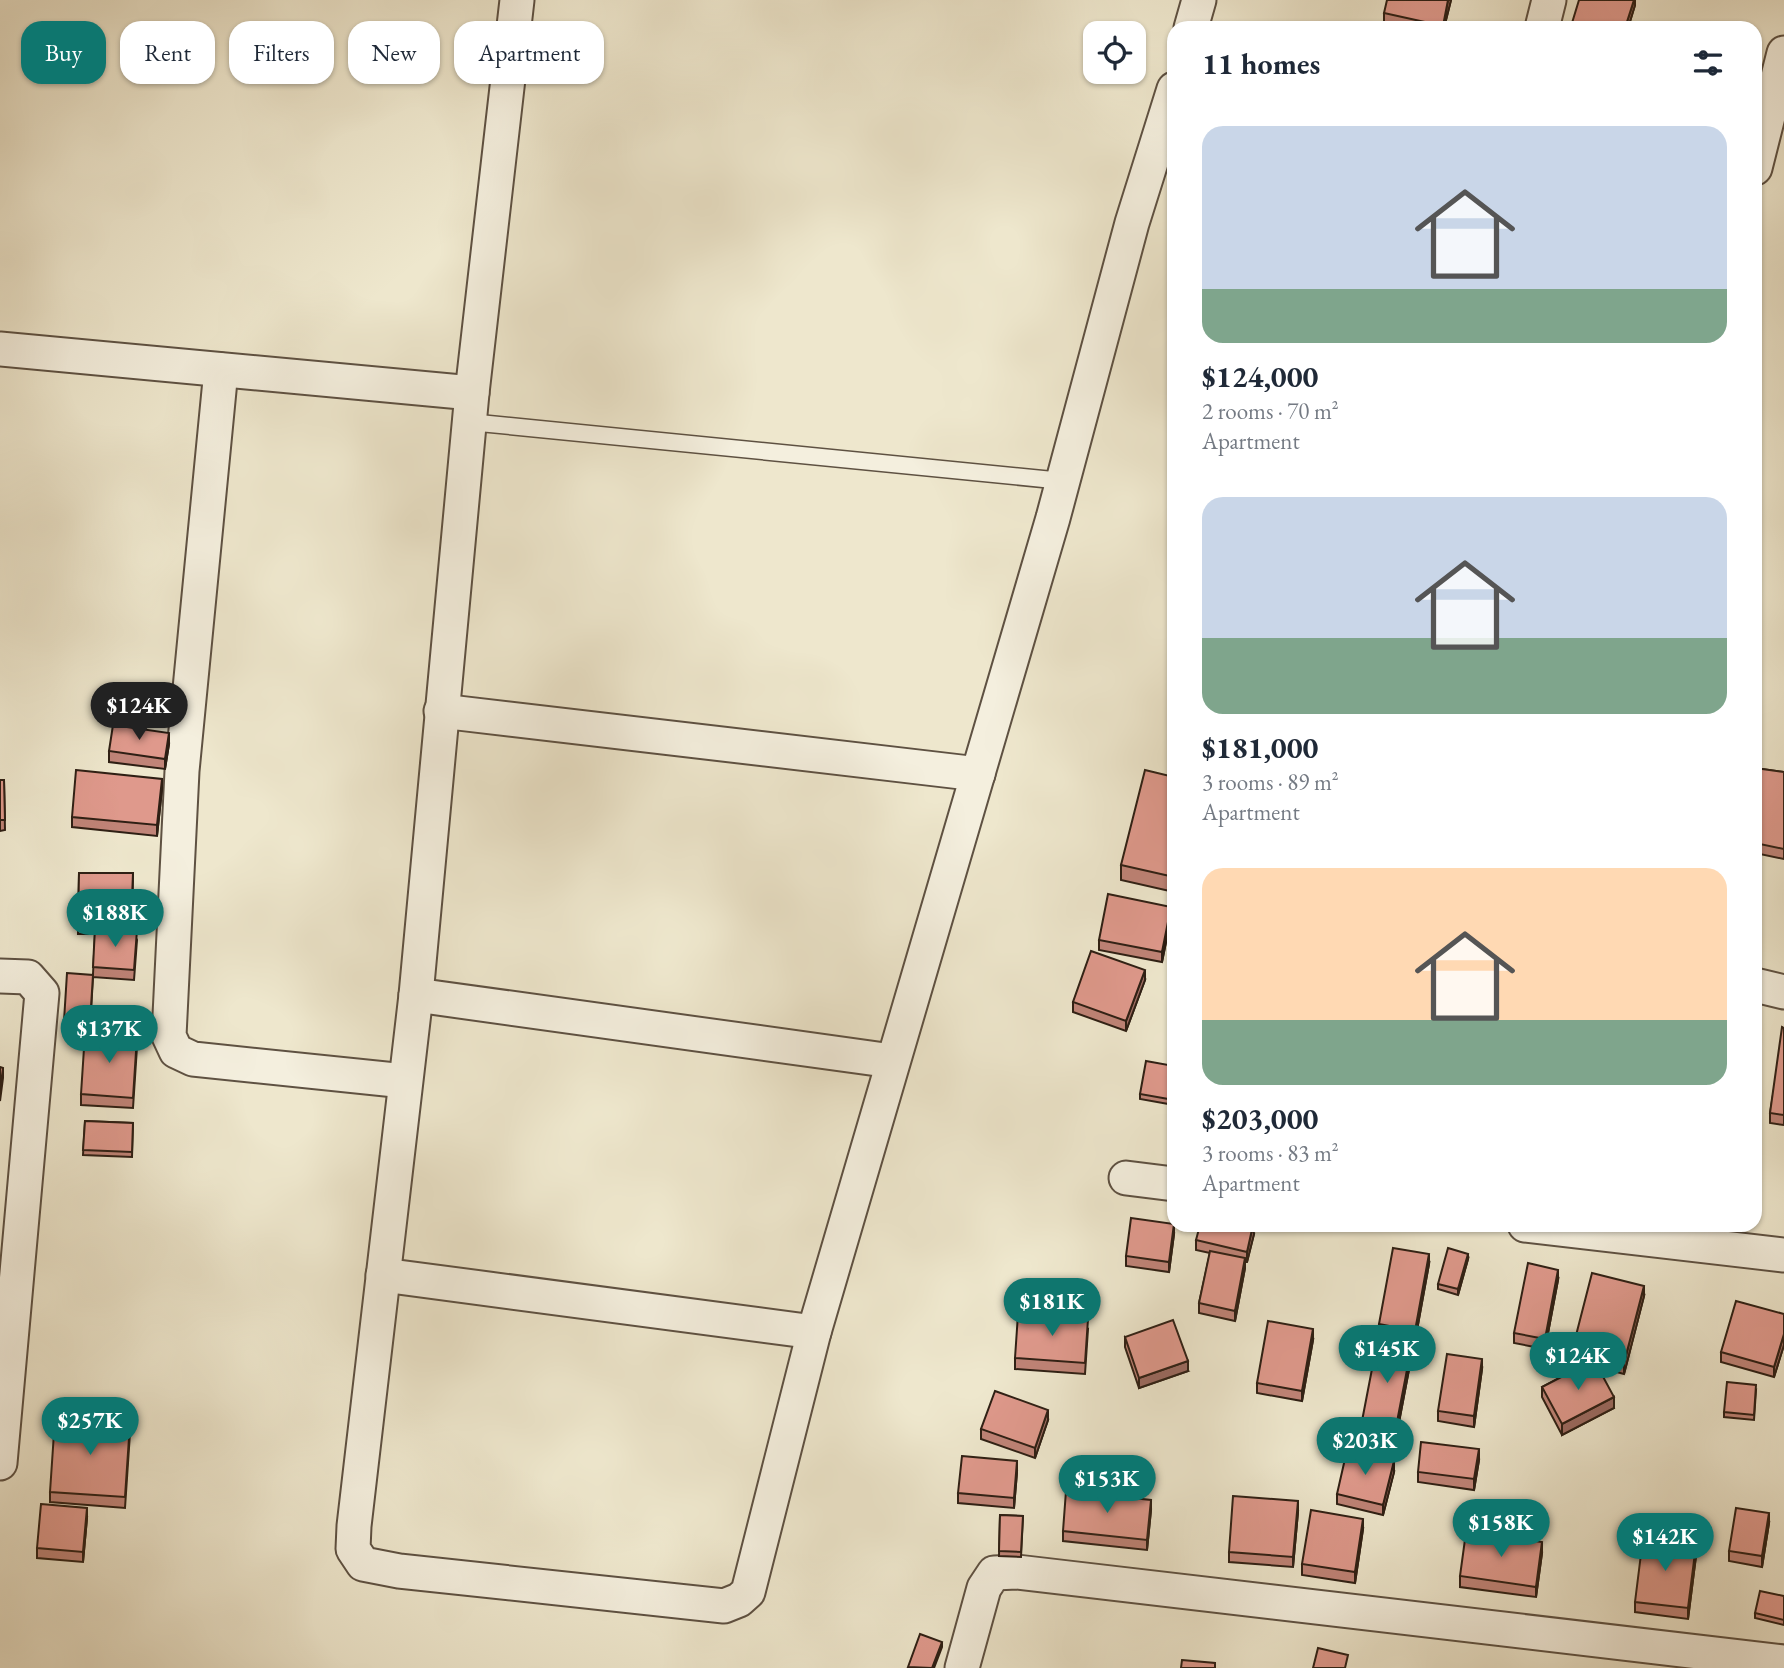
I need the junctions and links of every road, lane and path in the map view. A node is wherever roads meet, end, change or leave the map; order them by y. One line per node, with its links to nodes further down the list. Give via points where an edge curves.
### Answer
1 (517, 0): 11 (street)
2 (1199, 0): 4 (street)
3 (1549, 0): 5 (street)
4 (1193, 21)
5 (1544, 21)
6 (1784, 53): 8 (street)
7 (1167, 111): 12 (street)
8 (1762, 140)
9 (0, 349): 10 (street)
10 (221, 370): 11 (street); 20 (street, via 182,771 169,1036 176,1051 193,1059)
11 (471, 407): 12 (lane); 13 (street)
12 (1063, 481): 14 (street)
13 (441, 711): 14 (street); 18 (street)
14 (978, 775): 19 (street)
15 (0, 976): 27 (street, via 28,977 42,993)
16 (1762, 987): 17 (street)
17 (1784, 992)
18 (416, 995): 19 (street); 20 (street)
19 (892, 1061): 26 (street)
20 (405, 1081): 25 (street)
21 (1126, 1178): 22 (street)
22 (1167, 1183)
23 (1585, 1232): 24 (street)
24 (1784, 1255)
25 (383, 1275): 26 (street); 26 (street, via 353,1549 363,1564 399,1571 696,1604 724,1606 740,1600 748,1592)
26 (814, 1332)
27 (0, 1463)
28 (1784, 1662): 29 (street, via 1017,1572 994,1573 984,1588)
29 (962, 1668)

